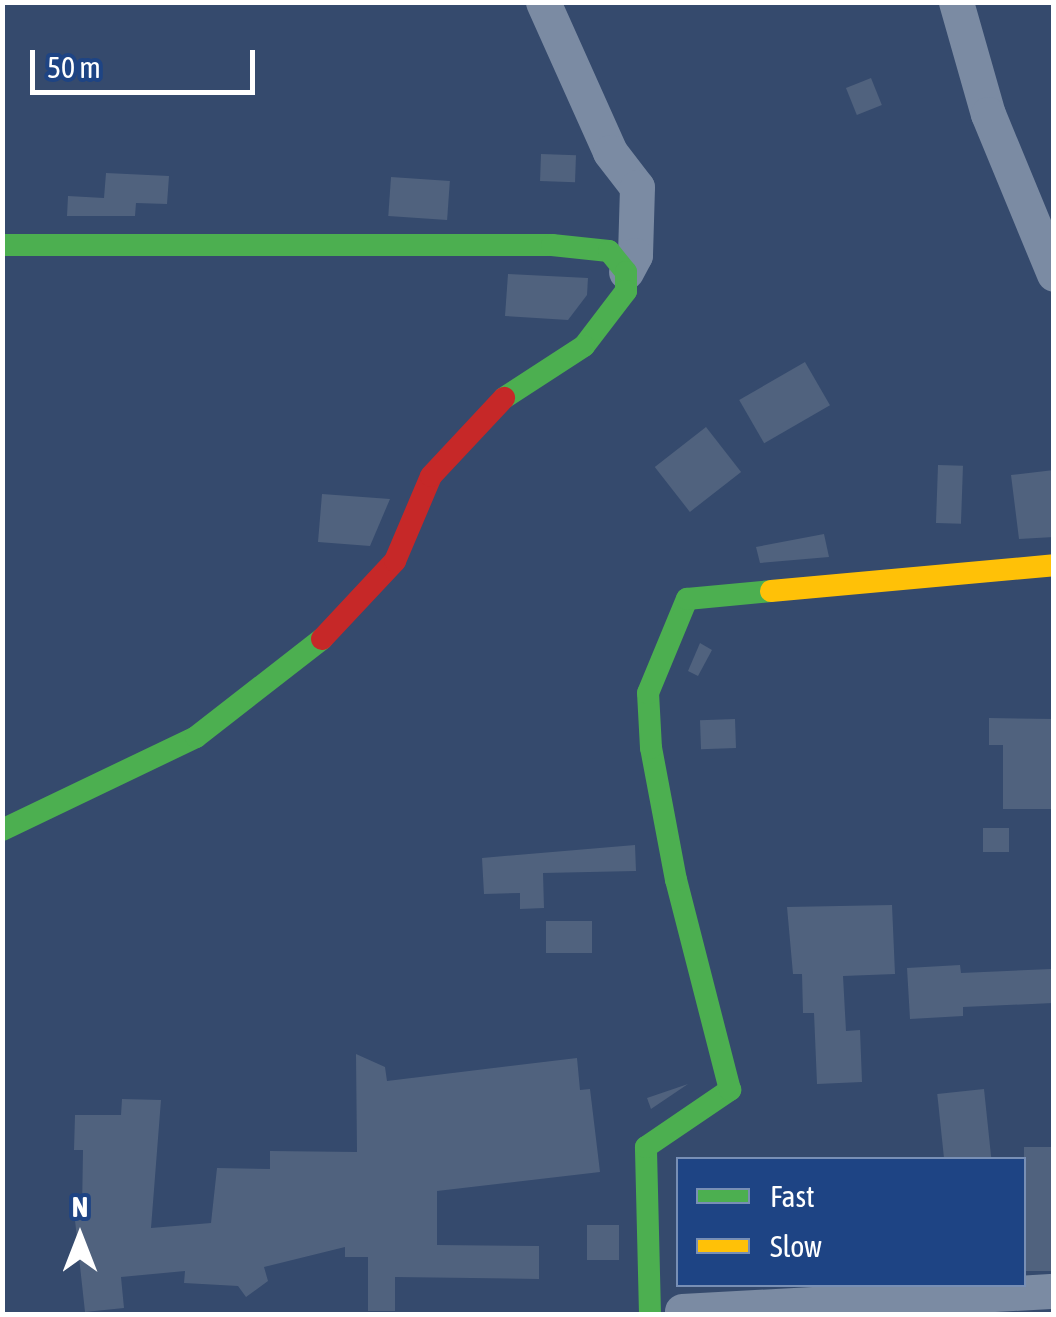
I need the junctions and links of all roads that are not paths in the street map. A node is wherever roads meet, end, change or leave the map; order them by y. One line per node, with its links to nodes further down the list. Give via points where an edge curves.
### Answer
1 (544, 2): 4 (street, via 610,152 637,187 635,255)
2 (956, 2): 5 (street, via 988,114)
3 (2, 245): 4 (street, via 552,245 609,251)
4 (626, 272): 7 (street, via 626,291 584,346 501,400 431,476 395,561 306,656 196,737)
5 (1054, 274)
6 (1054, 565): 9 (street, via 687,599 648,693 651,748 676,880 730,1090 646,1146)
7 (2, 830)
8 (1054, 1291): 9 (street)
9 (671, 1314)

